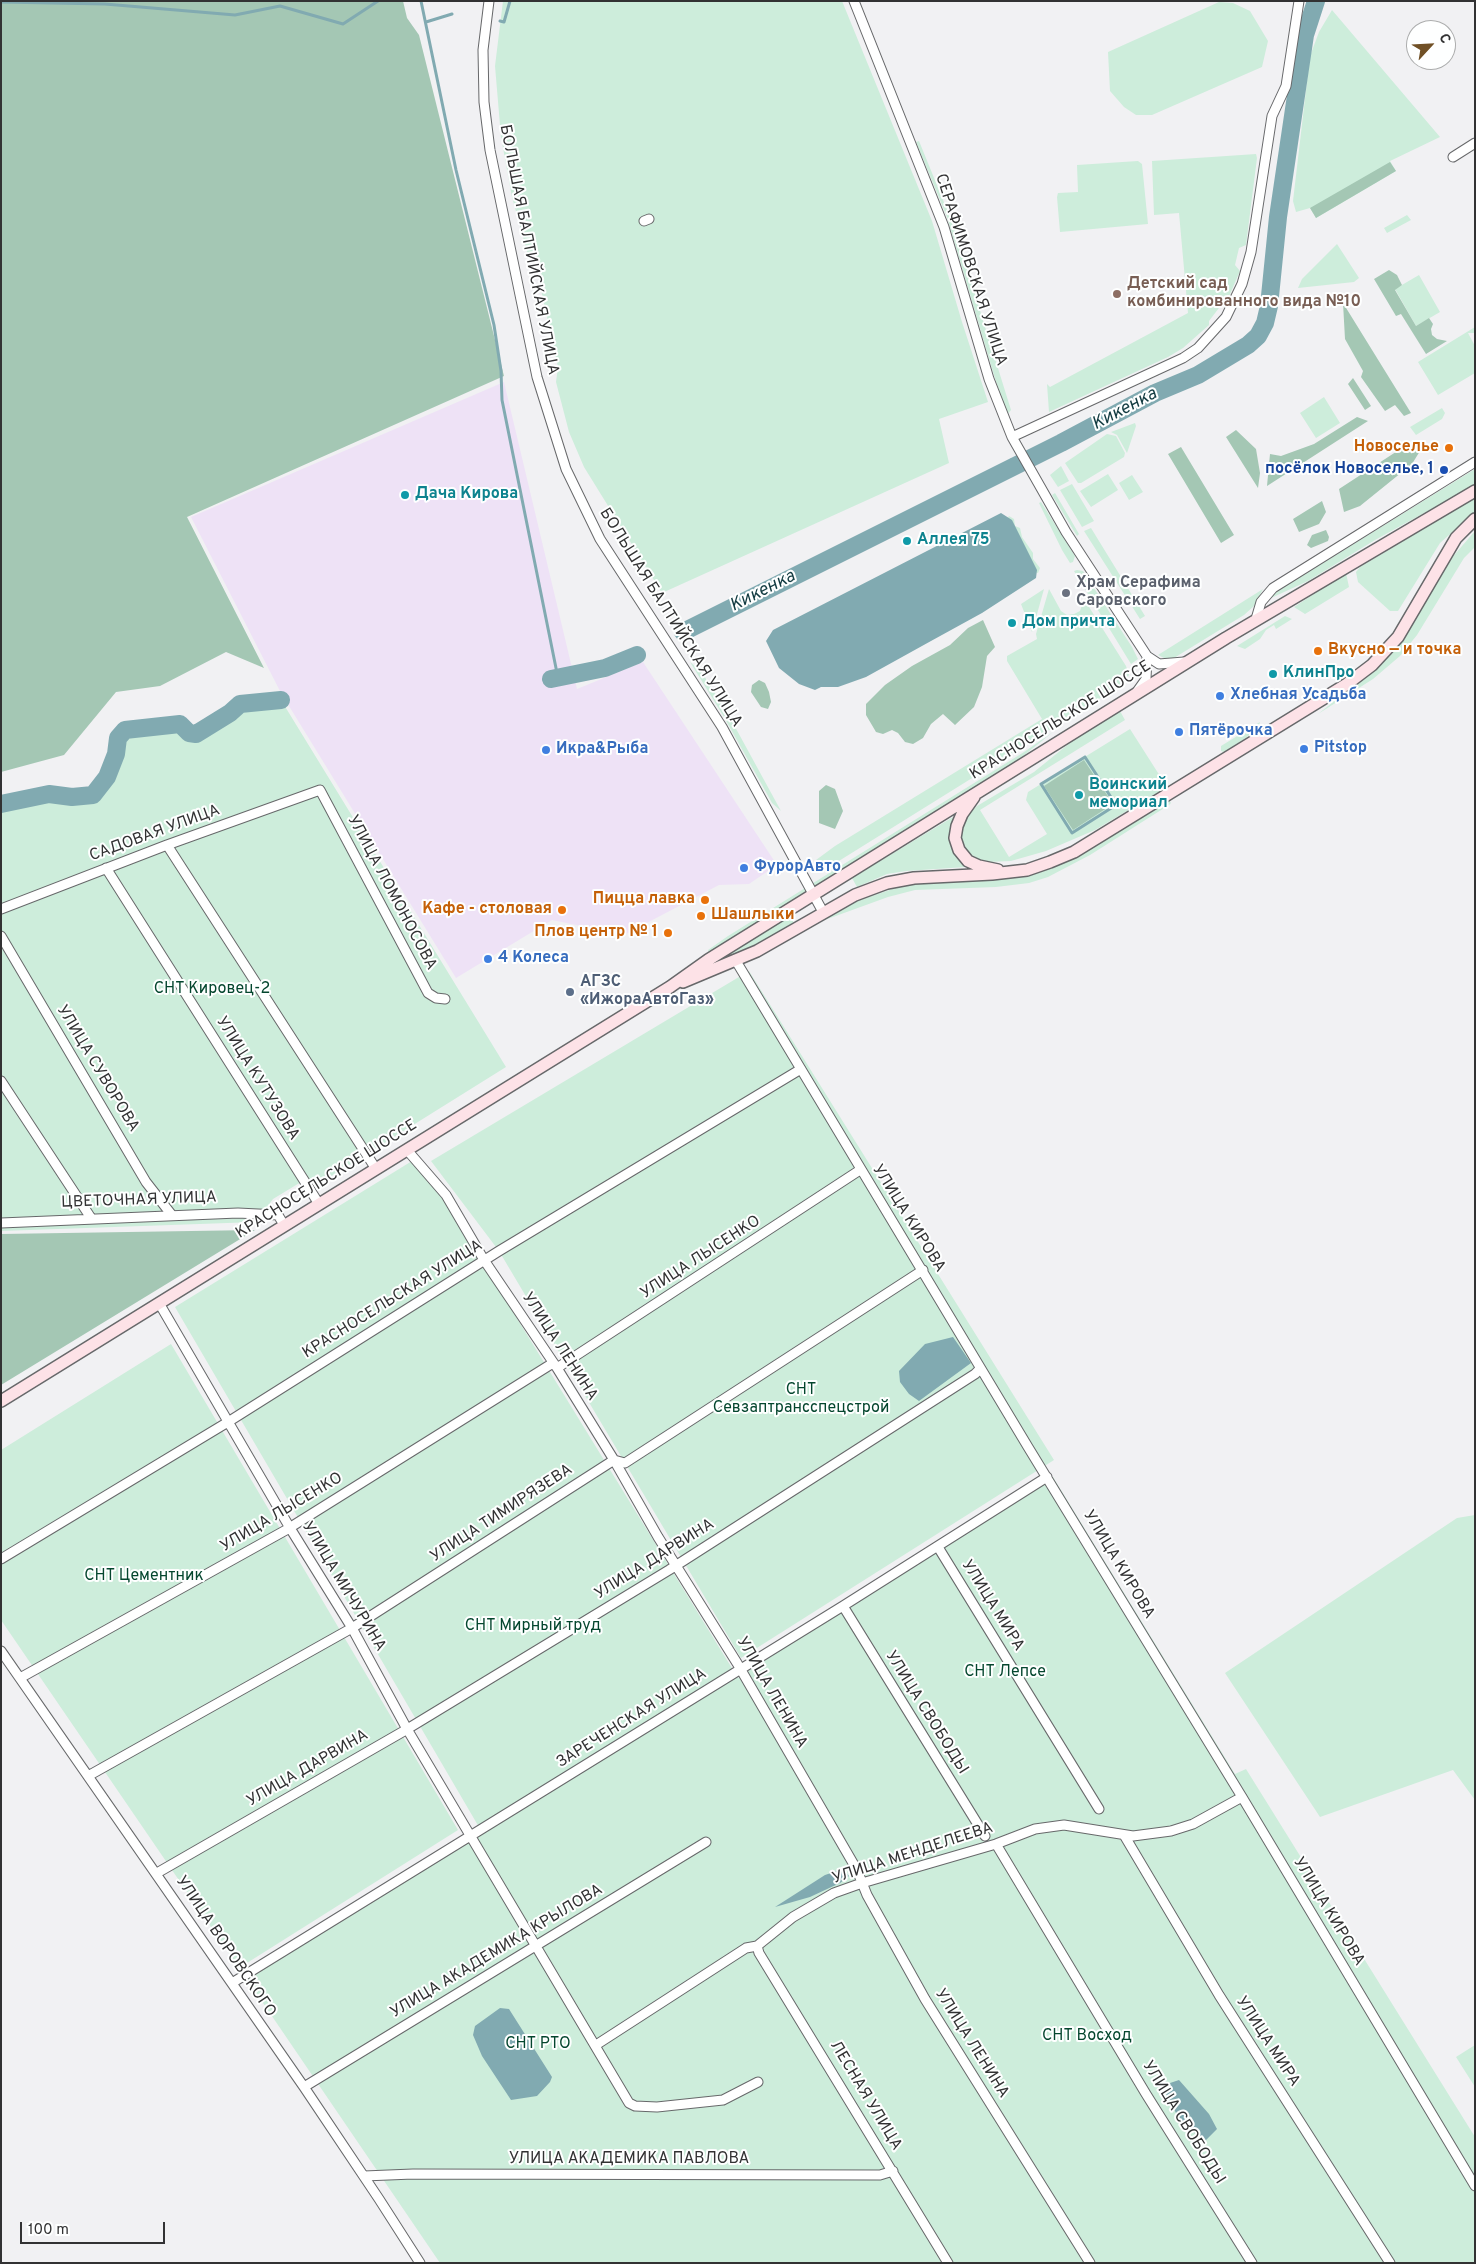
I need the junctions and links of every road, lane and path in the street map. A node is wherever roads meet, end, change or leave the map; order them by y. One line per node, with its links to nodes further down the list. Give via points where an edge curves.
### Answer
1 (489, 1): 19 (street, БОЛЬШАЯ БАЛТИЙСКАЯ УЛИЦА, via 483,50 484,102 490,150 537,377 566,469 600,540 722,727)
2 (854, 1): 6 (street, СЕРАФИМОВСКАЯ УЛИЦА, via 944,227 990,379)
3 (1300, 1): 6 (street, via 1286,86 1272,116 1251,252 1242,284 1226,317 1198,348 1183,358)
4 (1475, 144): 5 (street)
5 (1453, 157)
6 (1012, 437): 11 (street, СЕРАФИМОВСКАЯ УЛИЦА, via 1084,561)
7 (1475, 462): 10 (street, via 1273,588 1262,602)
8 (1475, 491): 10 (main road, КРАСНОСЕЛЬСКОЕ ШОССЕ)
9 (1475, 519): 18 (main road, КРАСНОСЕЛЬСКОЕ ШОССЕ, via 1456,538 1398,637 1361,674 1074,852)
10 (1256, 620): 12 (main road, КРАСНОСЕЛЬСКОЕ ШОССЕ)
11 (1146, 656): 12 (street, via 1159,664); 13 (street, via 1146,679)
12 (1187, 662): 13 (main road, КРАСНОСЕЛЬСКОЕ ШОССЕ)
13 (1136, 694): 15 (main road, КРАСНОСЕЛЬСКОЕ ШОССЕ)
14 (320, 790): 16 (street, САДОВАЯ УЛИЦА); 25 (street, УЛИЦА ЛОМОНОСОВА, via 428,993)
15 (978, 792): 18 (main road, via 957,826 955,838 959,850 968,861 979,866); 19 (main road, КРАСНОСЕЛЬСКОЕ ШОССЕ)
16 (168, 845): 17 (street, САДОВАЯ УЛИЦА); 29 (street)
17 (106, 868): 20 (street, САДОВАЯ УЛИЦА); 31 (street, УЛИЦА КУТУЗОВА)
18 (1011, 872): 21 (main road, КРАСНОСЕЛЬСКОЕ ШОССЕ, via 900,880 862,892)
19 (813, 894): 21 (street, БОЛЬШАЯ БАЛТИЙСКАЯ УЛИЦА); 24 (main road, КРАСНОСЕЛЬСКОЕ ШОССЕ)
20 (1, 909)
21 (823, 912): 23 (main road, КРАСНОСЕЛЬСКОЕ ШОССЕ)
22 (1, 936): 32 (street, УЛИЦА СУВОРОВА, via 146,1182)
23 (736, 961): 24 (main road, КРАСНОСЕЛЬСКОЕ ШОССЕ); 26 (street, УЛИЦА КИРОВА)
24 (670, 987): 28 (main road, КРАСНОСЕЛЬСКОЕ ШОССЕ)
25 (445, 999)
26 (801, 1069): 30 (street, УЛИЦА КИРОВА); 36 (street, КРАСНОСЕЛЬСКАЯ УЛИЦА)
27 (1, 1081): 33 (street)
28 (407, 1150): 29 (main road, КРАСНОСЕЛЬСКОЕ ШОССЕ); 36 (street, УЛИЦА ЛЕНИНА, via 446,1195)
29 (376, 1169): 31 (main road, КРАСНОСЕЛЬСКОЕ ШОССЕ)
30 (860, 1170): 37 (street, УЛИЦА КИРОВА); 39 (street, УЛИЦА ЛЫСЕНКО)
31 (319, 1204): 35 (main road, КРАСНОСЕЛЬСКОЕ ШОССЕ)
32 (171, 1214): 33 (street, ЦВЕТОЧНАЯ УЛИЦА); 35 (street, ЦВЕТОЧНАЯ УЛИЦА, via 278,1214)
33 (91, 1218): 34 (street, ЦВЕТОЧНАЯ УЛИЦА)
34 (1, 1223)
35 (284, 1225): 38 (main road, КРАСНОСЕЛЬСКОЕ ШОССЕ)
36 (484, 1260): 39 (street, УЛИЦА ЛЕНИНА); 42 (street, КРАСНОСЕЛЬСКАЯ УЛИЦА)
37 (923, 1270): 40 (street, УЛИЦА КИРОВА); 43 (street, УЛИЦА ТИМИРЯЗЕВА, via 625,1463)
38 (159, 1302): 41 (main road, КРАСНОСЕЛЬСКОЕ ШОССЕ); 42 (street, УЛИЦА МИЧУРИНА)
39 (555, 1366): 43 (street, УЛИЦА ЛЕНИНА); 45 (street, УЛИЦА ЛЫСЕНКО)
40 (980, 1369): 44 (street, УЛИЦА КИРОВА); 48 (street, УЛИЦА ДАРВИНА)
41 (1, 1401)
42 (228, 1422): 45 (street, УЛИЦА МИЧУРИНА); 47 (street, КРАСНОСЕЛЬСКАЯ УЛИЦА)
43 (614, 1460): 48 (street, УЛИЦА ЛЕНИНА); 50 (street, УЛИЦА ТИМИРЯЗЕВА)
44 (1047, 1477): 46 (street, ЗАРЕЧЕНСКАЯ УЛИЦА); 56 (street, УЛИЦА КИРОВА)
45 (290, 1528): 50 (street, УЛИЦА МИЧУРИНА); 53 (street, УЛИЦА ЛЫСЕНКО)
46 (938, 1547): 49 (street, ЗАРЕЧЕНСКАЯ УЛИЦА); 57 (street, УЛИЦА МИРА)
47 (1, 1559)
48 (676, 1566): 52 (street, УЛИЦА ЛЕНИНА); 54 (street, УЛИЦА ДАРВИНА)
49 (843, 1606): 52 (street, ЗАРЕЧЕНСКАЯ УЛИЦА); 60 (street, УЛИЦА СВОБОДЫ)
50 (352, 1628): 54 (street, УЛИЦА МИЧУРИНА); 55 (street, УЛИЦА ТИМИРЯЗЕВА)
51 (1, 1651): 53 (street, УЛИЦА ВОРОВСКОГО)
52 (741, 1669): 59 (street, ЗАРЕЧЕНСКАЯ УЛИЦА); 64 (street, УЛИЦА ЛЕНИНА)
53 (20, 1678): 55 (street, УЛИЦА ВОРОВСКОГО)
54 (407, 1729): 59 (street, УЛИЦА МИЧУРИНА); 63 (street, УЛИЦА ДАРВИНА)
55 (88, 1776): 63 (street, УЛИЦА ВОРОВСКОГО)
56 (1242, 1797): 58 (street, УЛИЦА МЕНДЕЛЕЕВА, via 1193,1824 1171,1831); 73 (street, УЛИЦА КИРОВА)
57 (1099, 1809)
58 (1124, 1835): 62 (street, УЛИЦА МЕНДЕЛЕЕВА, via 1064,1825 1035,1829); 78 (street, УЛИЦА МИРА, via 1219,1995)
59 (471, 1836): 65 (street, УЛИЦА МИЧУРИНА); 67 (street, ЗАРЕЧЕНСКАЯ УЛИЦА)
60 (985, 1836)
61 (706, 1842): 65 (street, УЛИЦА АКАДЕМИКА КРЫЛОВА)
62 (996, 1844): 64 (street, УЛИЦА МЕНДЕЛЕЕВА); 77 (street, УЛИЦА СВОБОДЫ)
63 (157, 1873): 67 (street, УЛИЦА ВОРОВСКОГО)
64 (862, 1883): 66 (street, УЛИЦА МЕНДЕЛЕЕВА, via 834,1893 794,1917); 76 (street, УЛИЦА ЛЕНИНА, via 925,1999)
65 (536, 1945): 68 (street, УЛИЦА МИЧУРИНА); 70 (street, УЛИЦА АКАДЕМИКА КРЫЛОВА)
66 (757, 1946): 68 (street, УЛИЦА МЕНДЕЛЕЕВА, via 746,1948); 71 (street, ЛЕСНАЯ УЛИЦА)
67 (232, 1983): 70 (street, УЛИЦА ВОРОВСКОГО)
68 (596, 2045): 69 (street, УЛИЦА МИЧУРИНА, via 629,2103 635,2106 723,2100)
69 (758, 2082)
70 (304, 2087): 72 (street, УЛИЦА ВОРОВСКОГО)
71 (893, 2172): 72 (street, УЛИЦА АКАДЕМИКА ПАВЛОВА, via 880,2175); 75 (street, ЛЕСНАЯ УЛИЦА)
72 (364, 2176): 74 (street, УЛИЦА ВОРОВСКОГО)
73 (1475, 2186)
74 (420, 2263)
75 (948, 2263)
76 (1090, 2263)
77 (1252, 2263)
78 (1390, 2263)

